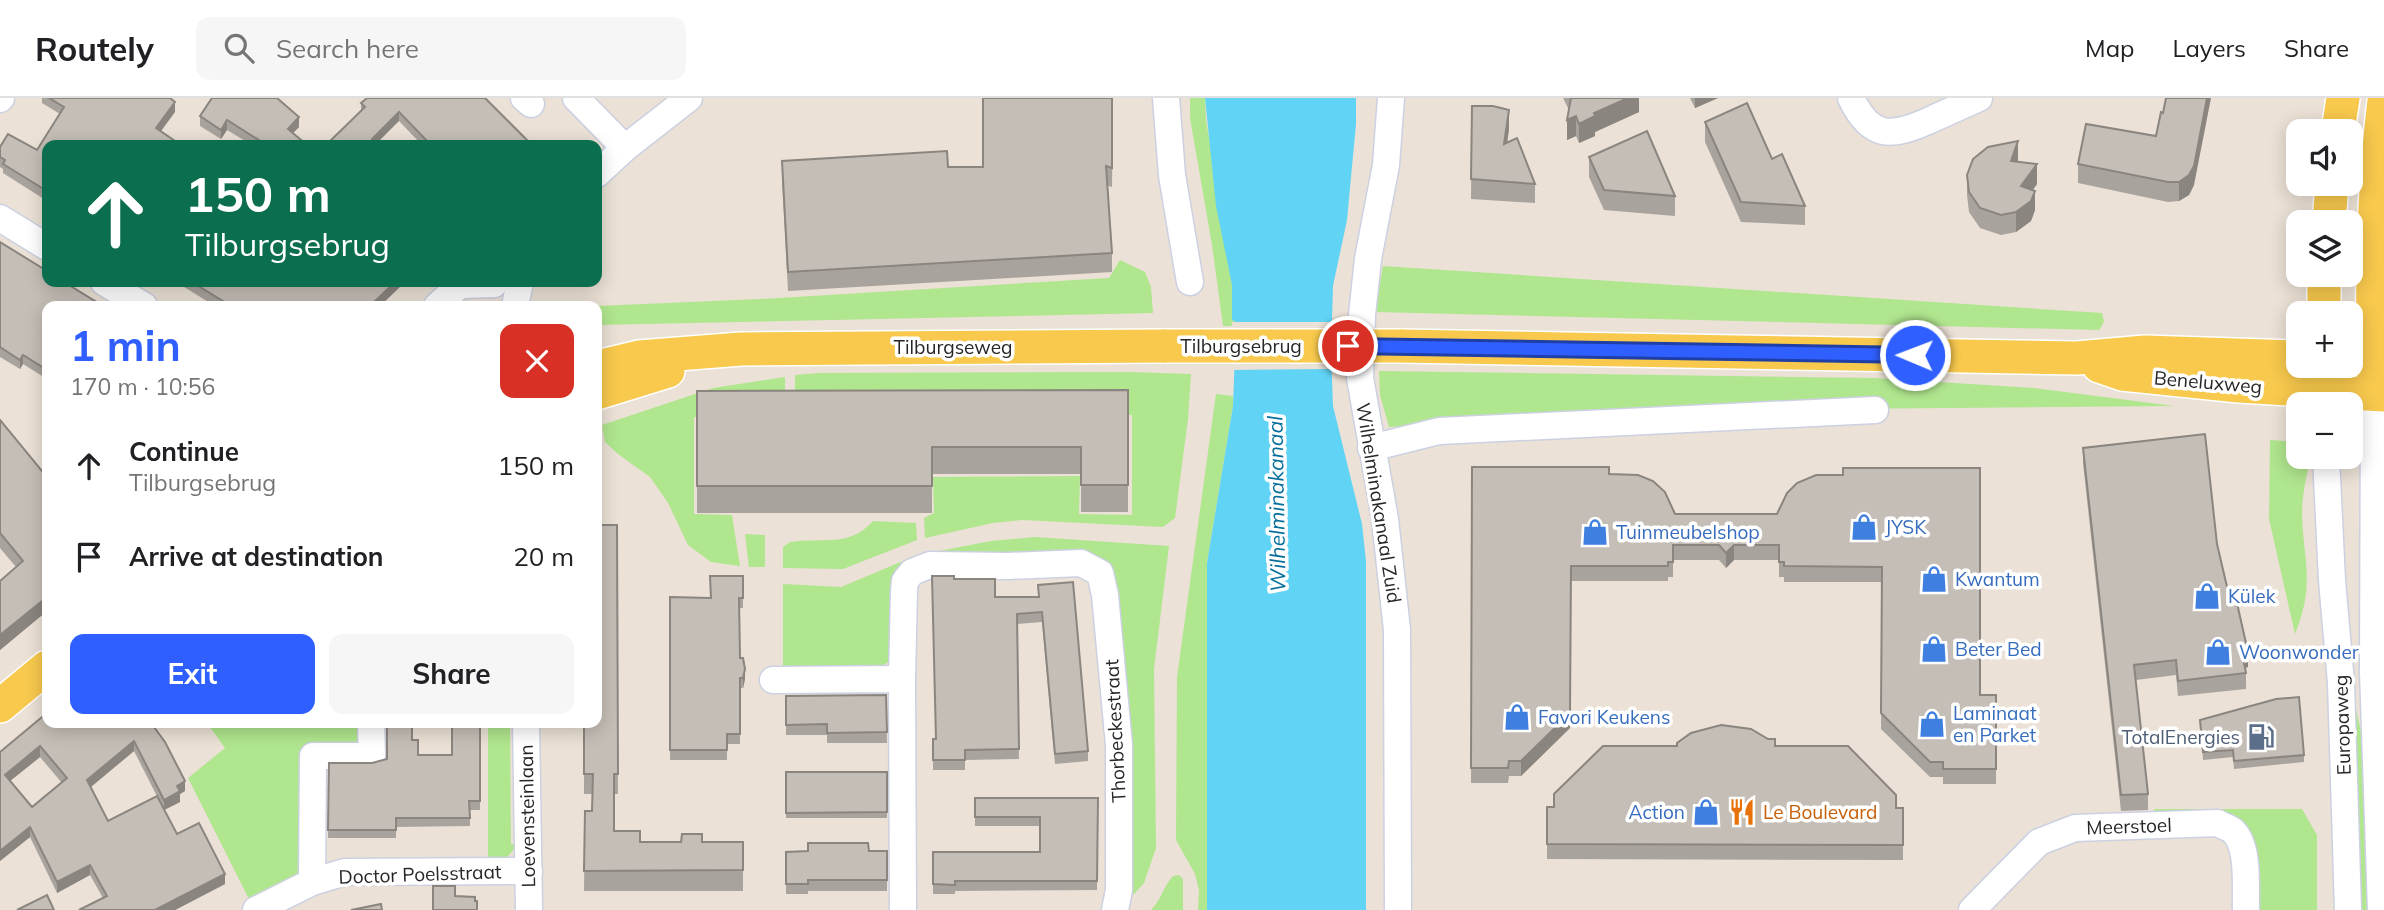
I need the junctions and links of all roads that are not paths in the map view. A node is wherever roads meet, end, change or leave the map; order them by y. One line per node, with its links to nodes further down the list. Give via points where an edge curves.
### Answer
1 (576, 98): 10 (street)
2 (689, 98): 10 (street)
3 (1166, 98): 14 (street, via 1172,175)
4 (1391, 98): 32 (street, Wilhelminakanaal Zuid, via 1386,165 1362,315 1360,378)
5 (1851, 98): 6 (street, via 1866,122 1879,131 1898,133)
6 (1979, 98)
7 (2343, 98): 9 (main road)
8 (2384, 102): 26 (main road, via 2375,186)
9 (2339, 119)
10 (625, 148): 11 (street)
11 (602, 169)
12 (0, 218): 13 (street)
13 (42, 244)
14 (1190, 282)
15 (112, 287): 19 (street)
16 (458, 287): 20 (street)
17 (471, 287): 18 (street)
18 (494, 291)
19 (136, 301)
20 (442, 301)
21 (1164, 346): 22 (main road, Tilburgsebrug, bridge); 23 (main road, Tilburgseweg)
22 (1401, 346): 25 (main road, Beneluxweg)
23 (741, 349): 27 (main road, Tilburgseweg, via 639,357); 29 (main road, Tilburgseweg)
24 (2286, 357): 25 (main road, Beneluxweg, via 2145,352)
25 (2077, 358): 28 (main road, Beneluxweg, via 2122,374 2239,386)
26 (2369, 360): 30 (main road)
27 (602, 366)
28 (2325, 387): 30 (main road, Beneluxweg)
29 (602, 391)
30 (2379, 394): 50 (street, Europaweg, via 2373,671)
31 (1875, 410): 32 (street, via 1439,431)
32 (1371, 448): 46 (street, Wilhelminakanaal Zuid, via 1385,519 1397,630)
33 (2327, 469): 49 (street, Europaweg, via 2341,683)
34 (42, 671): 37 (main road)
35 (902, 679): 36 (street); 44 (street); 45 (street, Thorbeckestraat, via 904,591 912,572 930,565 1081,563 1100,573 1119,745 1119,890)
36 (774, 680)
37 (0, 706)
38 (371, 728): 41 (street, Doctor Poelsstraat, via 372,756 313,756)
39 (526, 728): 40 (street, Loevensteinlaan)
40 (529, 871): 41 (street, Doctor Poelsstraat, via 345,872); 43 (street, Loevensteinlaan)
41 (312, 882): 42 (street, Doctor Poelsstraat)
42 (256, 910)
43 (529, 910)
44 (903, 910)
45 (1115, 910)
46 (1398, 910)
47 (1972, 910): 48 (street, Meerstoel, via 2039,842 2075,828 2218,823 2233,831 2242,845)
48 (2246, 910)
49 (2348, 910)
50 (2381, 910)

